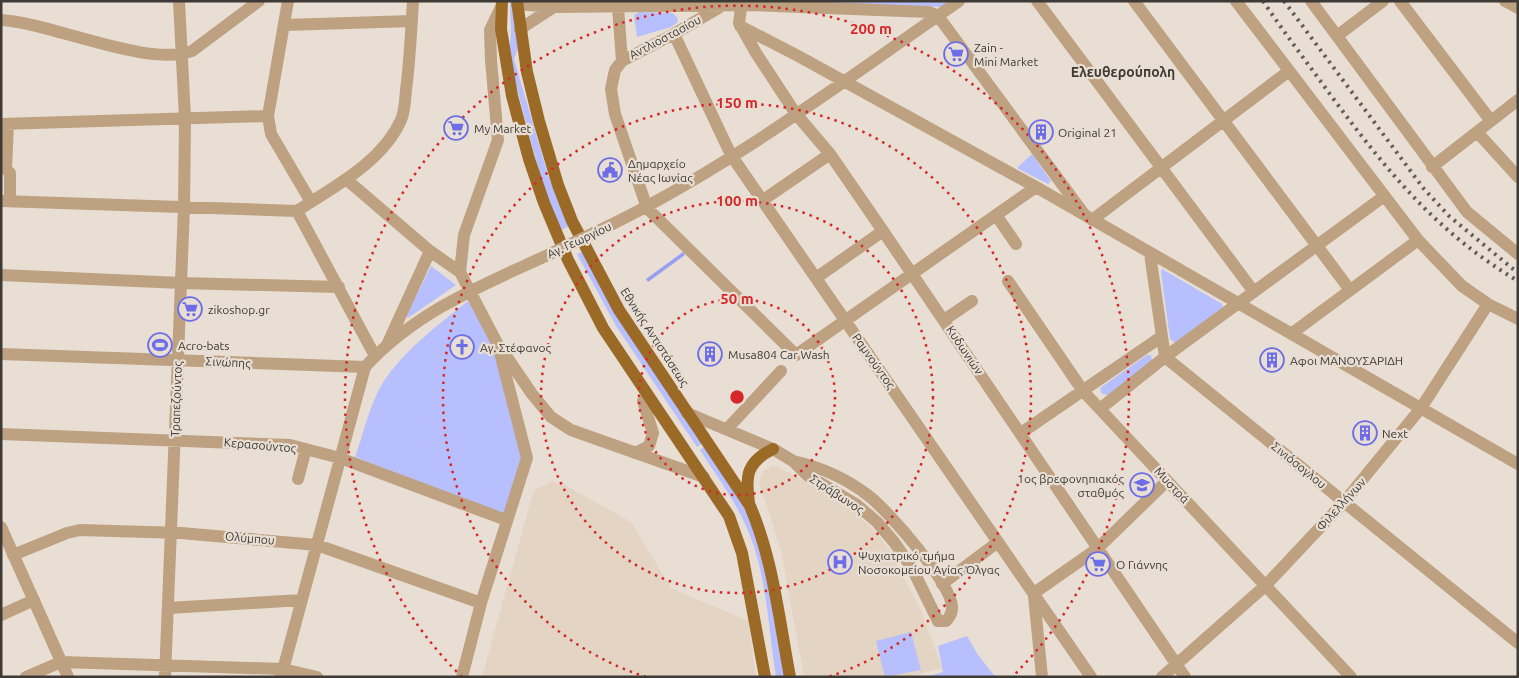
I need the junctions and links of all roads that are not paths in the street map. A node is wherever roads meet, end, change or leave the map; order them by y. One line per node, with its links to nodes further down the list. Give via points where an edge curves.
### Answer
1 (179, 1): 28 (street, Τραπεζούντος)
2 (259, 1): 28 (street)
3 (288, 1): 23 (street)
4 (413, 1): 22 (street)
5 (959, 1): 20 (street, Αγ. Γεωργίου)
6 (1037, 1): 43 (street)
7 (1134, 1): 36 (street)
8 (1236, 1): 30 (street)
9 (1311, 1): 27 (street)
10 (1383, 1): 27 (street)
11 (1400, 1): 37 (street)
12 (1505, 1): 19 (street)
13 (517, 2): 16 (street); 25 (main road, Εθνικής Αντιστάσεως)
14 (501, 4): 63 (street, via 490,30 498,140 464,235); 104 (main road, via 504,51 519,123 544,203 568,260 603,328)
15 (742, 4): 18 (street, Αντλιοστασίου); 20 (street, Αντλιοστασίου, via 919,10); 24 (street)
16 (554, 6): 17 (street); 25 (street)
17 (618, 7): 18 (street); 29 (street)
18 (720, 7): 26 (street, Αντλιοστασίου)
19 (1518, 8)
20 (938, 16): 31 (street, Αγ. Γεωργίου); 55 (street)
21 (1, 20): 28 (street, via 36,25 132,50)
22 (412, 22): 23 (street); 45 (street, via 400,120 387,142)
23 (286, 25): 34 (street)
24 (740, 26): 31 (street); 33 (street, Κυδωνιών)
25 (520, 29): 93 (main road, Εθνικής Αντιστάσεως, via 546,148 572,221 619,310)
26 (674, 34): 29 (street, Αντλιοστασίου); 41 (street, Ραμνούντος)
27 (1337, 36): 42 (street)
28 (182, 55): 35 (street, Τραπεζούντος)
29 (622, 61): 52 (street, Αντλιοστασίου, via 615,70 611,89 615,114)
30 (1289, 71): 36 (street); 47 (street)
31 (844, 81): 33 (street, Αγ. Γεωργίου); 46 (street)
32 (1518, 100): 37 (street)
33 (796, 114): 40 (street, Κυδωνιών); 41 (street, Αγ. Γεωργίου)
34 (268, 116): 35 (street); 50 (street, via 271,134)
35 (185, 118): 38 (street); 51 (street, Τραπεζούντος)
36 (1223, 120): 43 (street); 59 (street)
37 (1491, 121): 39 (street)
38 (3, 122): 49 (street, via 6,169 10,173)
39 (1477, 132): 42 (street); 44 (street)
40 (830, 154): 48 (street); 56 (street, Κυδωνιών)
41 (731, 155): 48 (street, Ραμνούντος); 52 (street, Αγ. Γεωργίου)
42 (1432, 166): 62 (street, via 1467,212)
43 (1161, 168): 55 (street); 72 (street)
44 (1518, 177)
45 (346, 180): 50 (street); 60 (street)
46 (1036, 187): 54 (street); 55 (street)
47 (1383, 197): 57 (street); 59 (street)
48 (763, 200): 66 (street, Ραμνούντος)
49 (5, 201): 51 (street)
50 (311, 202): 53 (street)
51 (184, 208): 53 (street); 68 (street, Τραπεζούντος)
52 (647, 208): 70 (street, Αγ. Γεωργίου, bridge); 76 (street, via 796,355)
53 (297, 211): 69 (street)
54 (996, 215): 58 (street); 64 (street)
55 (1089, 219): 61 (street)
56 (883, 231): 64 (street, Κυδωνιών); 66 (street)
57 (1418, 240): 71 (street); 75 (street, via 1462,286)
58 (1016, 244)
59 (1317, 246): 71 (street); 72 (street)
60 (430, 251): 63 (street); 82 (street)
61 (1150, 254): 74 (street); 80 (street)
62 (1518, 254)
63 (460, 272): 70 (street)
64 (912, 273): 76 (street); 78 (street, Κυδωνιών)
65 (1, 275): 68 (street)
66 (816, 278): 76 (street, Ραμνούντος)
67 (1008, 281): 89 (street, Μυστρά)
68 (181, 283): 69 (street); 86 (street, Τραπεζούντος)
69 (339, 287): 84 (street)
70 (468, 290): 81 (street); 82 (street, Αγ. Γεωργίου)
71 (1350, 290): 79 (street)
72 (1254, 292): 74 (street)
73 (972, 301): 78 (street)
74 (1238, 304): 79 (street); 85 (street)
75 (1488, 304): 77 (street); 92 (street, Φιλελλήνων)
76 (845, 319): 112 (street, Ραμνούντος)
77 (1518, 319)
78 (944, 320): 95 (street, Κυδωνιών)
79 (1291, 334): 92 (street)
80 (1161, 337): 85 (street); 89 (street)
81 (498, 345): 100 (street, via 551,416 571,430); 109 (street, via 527,458)
82 (387, 346): 84 (street, Αγ. Γεωργίου)
83 (1, 354): 86 (street, Σινώπης)
84 (375, 356): 87 (street, Αγ. Γεωργίου)
85 (1165, 357): 91 (street); 107 (street, Σινιόσογλου)
86 (177, 360): 87 (street, Σινώπης); 97 (street, Τραπεζούντος)
87 (365, 368): 101 (street)
88 (781, 372): 94 (street)
89 (1083, 391): 91 (street, Μυστρά); 95 (street)
90 (643, 401): 100 (street, via 653,433 649,446)
91 (1101, 408): 106 (street, Μυστρά)
92 (1421, 408): 103 (street); 107 (street, Φιλελλήνων)
93 (687, 412): 94 (street, Στράβωνος); 108 (main road, Εθνικής Αντιστάσεως)
94 (727, 429): 98 (street, Στράβωνος)
95 (1022, 433): 114 (street, Κυδωνιών)
96 (1, 434): 97 (street, Κερασούντος)
97 (174, 440): 99 (street, Κερασούντος, via 290,445); 111 (street, Τραπεζούντος)
98 (773, 449): 102 (street, Στράβωνος); 108 (main road, via 762,454 750,468 747,490)
99 (306, 450): 101 (street, Κερασούντος); 105 (street)
100 (636, 453): 104 (street)
101 (340, 458): 109 (street, Κερασούντος); 113 (street)
102 (793, 462): 116 (street, Στράβωνος, via 837,476 873,500 906,533); 116 (street, Στράβωνος, via 877,522 912,568 932,613 942,622 950,617 952,607)
103 (1518, 464)
104 (704, 477): 133 (main road, via 737,533 754,607)
105 (298, 479)
106 (1167, 481): 114 (street); 117 (street, Μυστρά)
107 (1344, 502): 117 (street, Φιλελλήνων); 124 (street, Σινιόσογλου)
108 (750, 506): 134 (main road, Εθνικής Αντιστάσεως, via 761,530 767,555)
109 (506, 520): 121 (street)
110 (1, 527): 115 (street)
111 (170, 532): 113 (street, Ολύμπου); 115 (street, Ολύμπου, via 80,530); 122 (street, Τραπεζούντος)
112 (998, 542): 116 (street); 118 (street, Ραμνούντος)
113 (317, 546): 120 (street); 121 (street, Ολύμπου)
114 (1097, 549): 118 (street); 126 (street, Κυδωνιών)
115 (14, 555): 119 (street)
116 (942, 584)
117 (1265, 586): 126 (street, Φιλελλήνων); 139 (street, Μυστρά)
118 (1034, 594): 135 (street); 136 (street, Ραμνούντος)
119 (34, 600): 123 (street); 125 (street)
120 (302, 600): 122 (street); 128 (street)
121 (481, 603): 132 (street)
122 (168, 608): 127 (street, Τραπεζούντος)
123 (1, 615)
124 (1518, 643)
125 (61, 662): 127 (street); 129 (street); 130 (street)
126 (1176, 664): 137 (street, Φιλελλήνων); 138 (street, Κυδωνιών)
127 (165, 672): 128 (street)
128 (282, 673): 131 (street)
129 (26, 677)
130 (68, 677)
131 (317, 677)
132 (462, 677)
133 (765, 677)
134 (790, 677)
135 (1042, 677)
136 (1091, 677)
137 (1162, 677)
138 (1184, 677)
139 (1352, 677)

